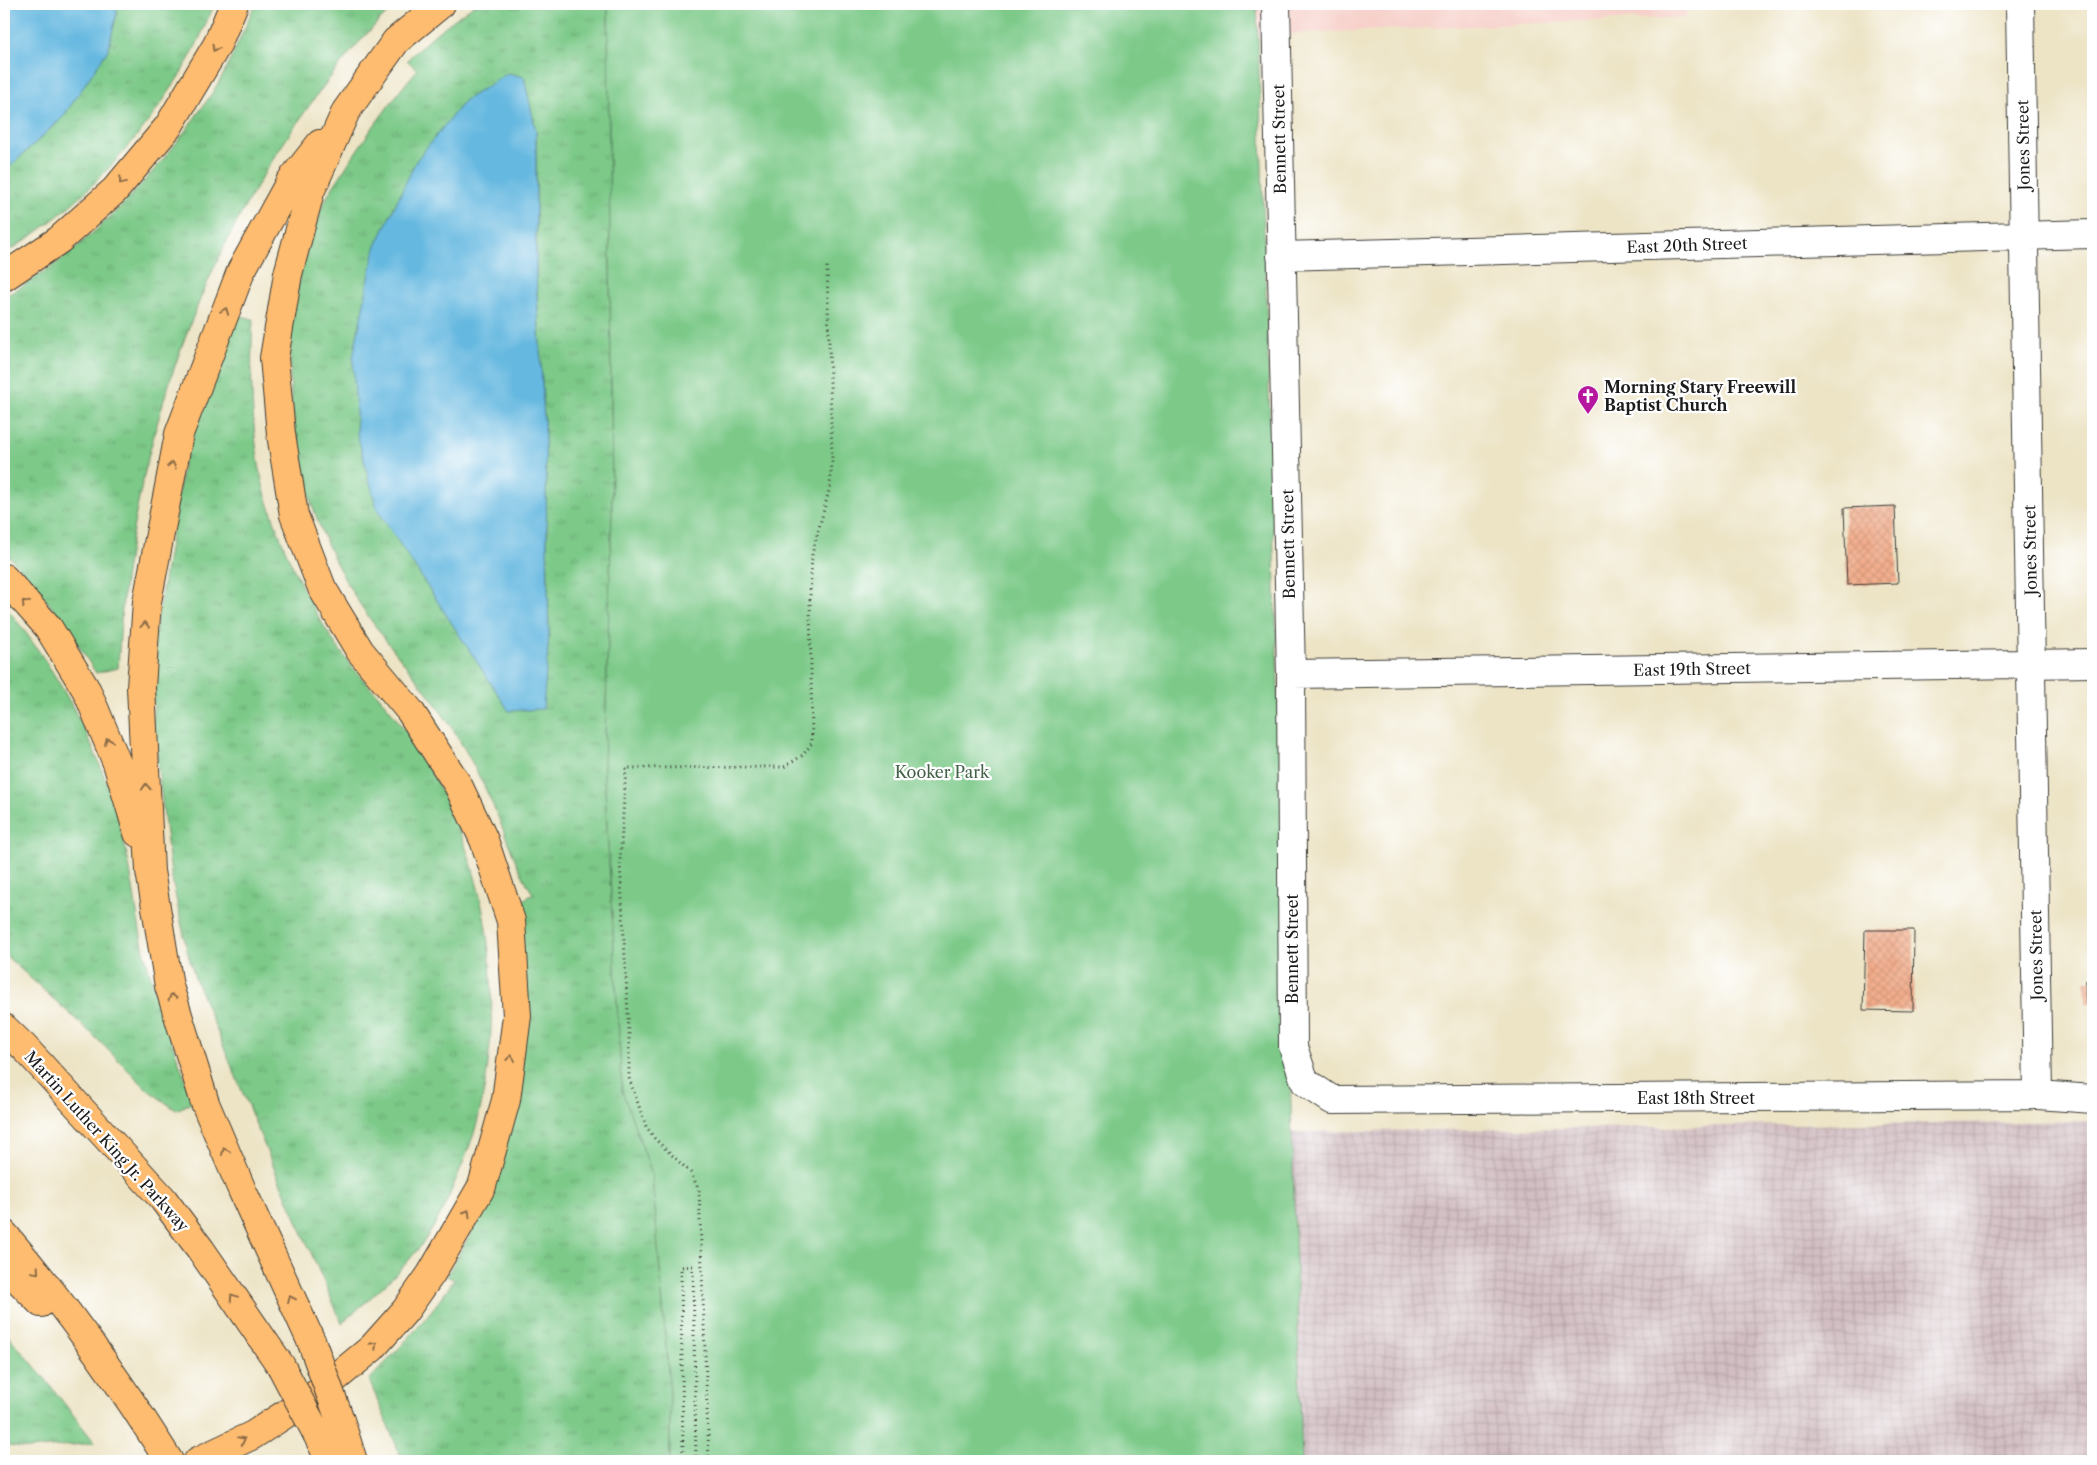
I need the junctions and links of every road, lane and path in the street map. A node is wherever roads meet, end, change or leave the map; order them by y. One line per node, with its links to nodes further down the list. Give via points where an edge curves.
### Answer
1 (234, 4): 10 (highway, one-way to 10, via 217,45 162,134 115,190 59,240)
2 (441, 4): 5 (highway, via 396,41)
3 (1276, 4): 8 (street, Bennett Street)
4 (2020, 4): 7 (street, Jones Street)
5 (346, 111): 15 (highway, one-way to 5, via 141,687 147,602 179,434 241,271 290,182); 24 (highway, one-way to 5, via 253,1435 315,1394 372,1348 432,1274 482,1186 506,1100 517,1016 511,922 484,840 458,785 410,711 360,650 322,588 294,515 281,434 274,358 288,274 310,192)
6 (2093, 234): 7 (street, East 20th Street)
7 (2025, 236): 8 (street, East 20th Street); 13 (street, Jones Street)
8 (1281, 256): 14 (street, Bennett Street)
9 (826, 264): 29 (path, via 832,458 830,487 812,554 812,743 803,755 784,767 626,768 620,861 629,1078 646,1126 691,1173 699,1190)
10 (4, 278)
11 (4, 578): 15 (highway, one-way to 11, via 117,762 87,691 48,627)
12 (2093, 663): 13 (street, East 19th Street)
13 (2032, 664): 14 (street, East 19th Street); 18 (street, Jones Street)
14 (1290, 674): 17 (street, Bennett Street, via 1293,1047)
15 (150, 871): 26 (highway, one-way to 15, bridge, via 312,1343 205,1103 169,986)
16 (4, 1028): 25 (highway, Martin Luther King Jr. Parkway, one-way to 16, bridge, via 281,1366 163,1199)
17 (1305, 1082): 18 (street, East 18th Street, via 1332,1100)
18 (2038, 1095): 19 (street, East 18th Street)
19 (2093, 1099)
20 (4, 1234): 22 (highway, one-way to 22, via 43,1279)
21 (4, 1265): 22 (highway)
22 (140, 1413): 23 (highway)
23 (169, 1461)
24 (198, 1461)
25 (330, 1461)
26 (353, 1461)
27 (683, 1461): 28 (path, via 681,1267 693,1266)
28 (696, 1461)
29 (709, 1461)

